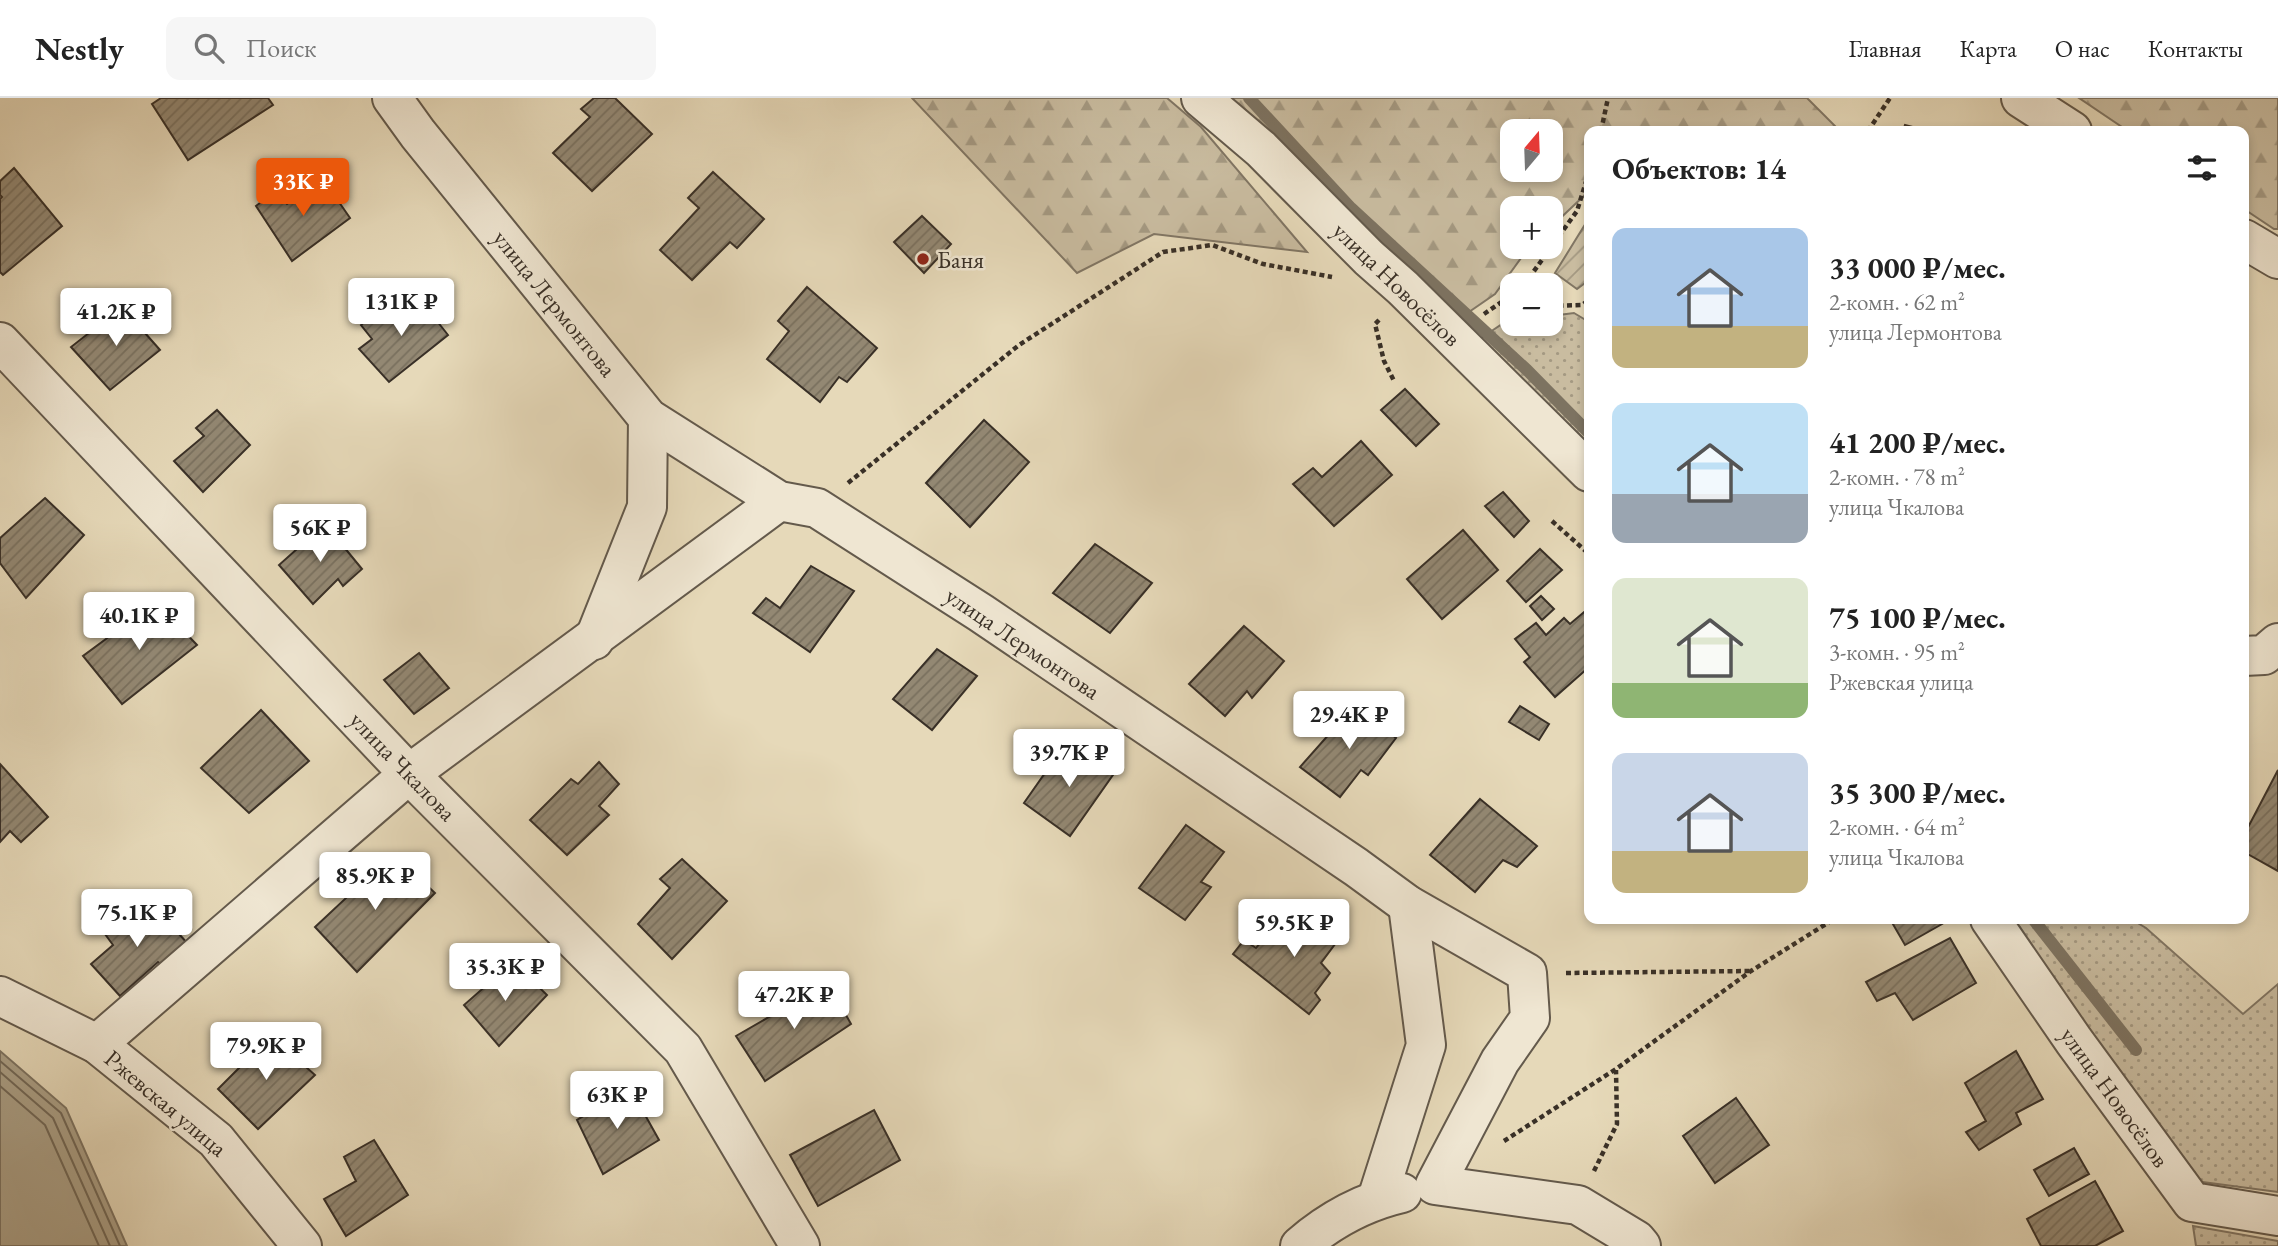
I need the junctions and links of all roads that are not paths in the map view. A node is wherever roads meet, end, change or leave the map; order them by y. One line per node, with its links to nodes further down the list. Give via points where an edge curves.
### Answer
1 (392, 98): 8 (street, улица Лермонтова)
2 (1202, 98): 9 (street, улица Новосёлов, via 1261,149)
3 (2021, 98): 4 (street)
4 (2064, 126)
5 (2249, 242): 6 (street)
6 (2278, 259)
7 (0, 342): 14 (street, улица Чкалова)
8 (648, 418): 10 (street, улица Лермонтова); 11 (street, via 647,507)
9 (1584, 467)
10 (779, 501): 11 (street); 15 (street, улица Лермонтова, via 817,508 981,613)
11 (594, 639): 14 (street)
12 (2278, 643): 13 (street, via 2264,655)
13 (2249, 656)
14 (409, 774): 18 (street); 23 (street, улица Чкалова, via 684,1049)
15 (1408, 905): 19 (street, улица Лермонтова, via 1527,973 1530,1018 1500,1061); 20 (street, via 1426,1045)
16 (1993, 924): 21 (street, улица Новосёлов, via 2192,1202)
17 (0, 996): 18 (street, Ржевская улица)
18 (97, 1044): 22 (street, Ржевская улица, via 216,1140)
19 (1435, 1185): 20 (street); 25 (street, via 1578,1205)
20 (1377, 1199): 24 (street, via 1323,1226)
21 (2278, 1216)
22 (302, 1246)
23 (800, 1246)
24 (1300, 1246)
25 (1641, 1246)

